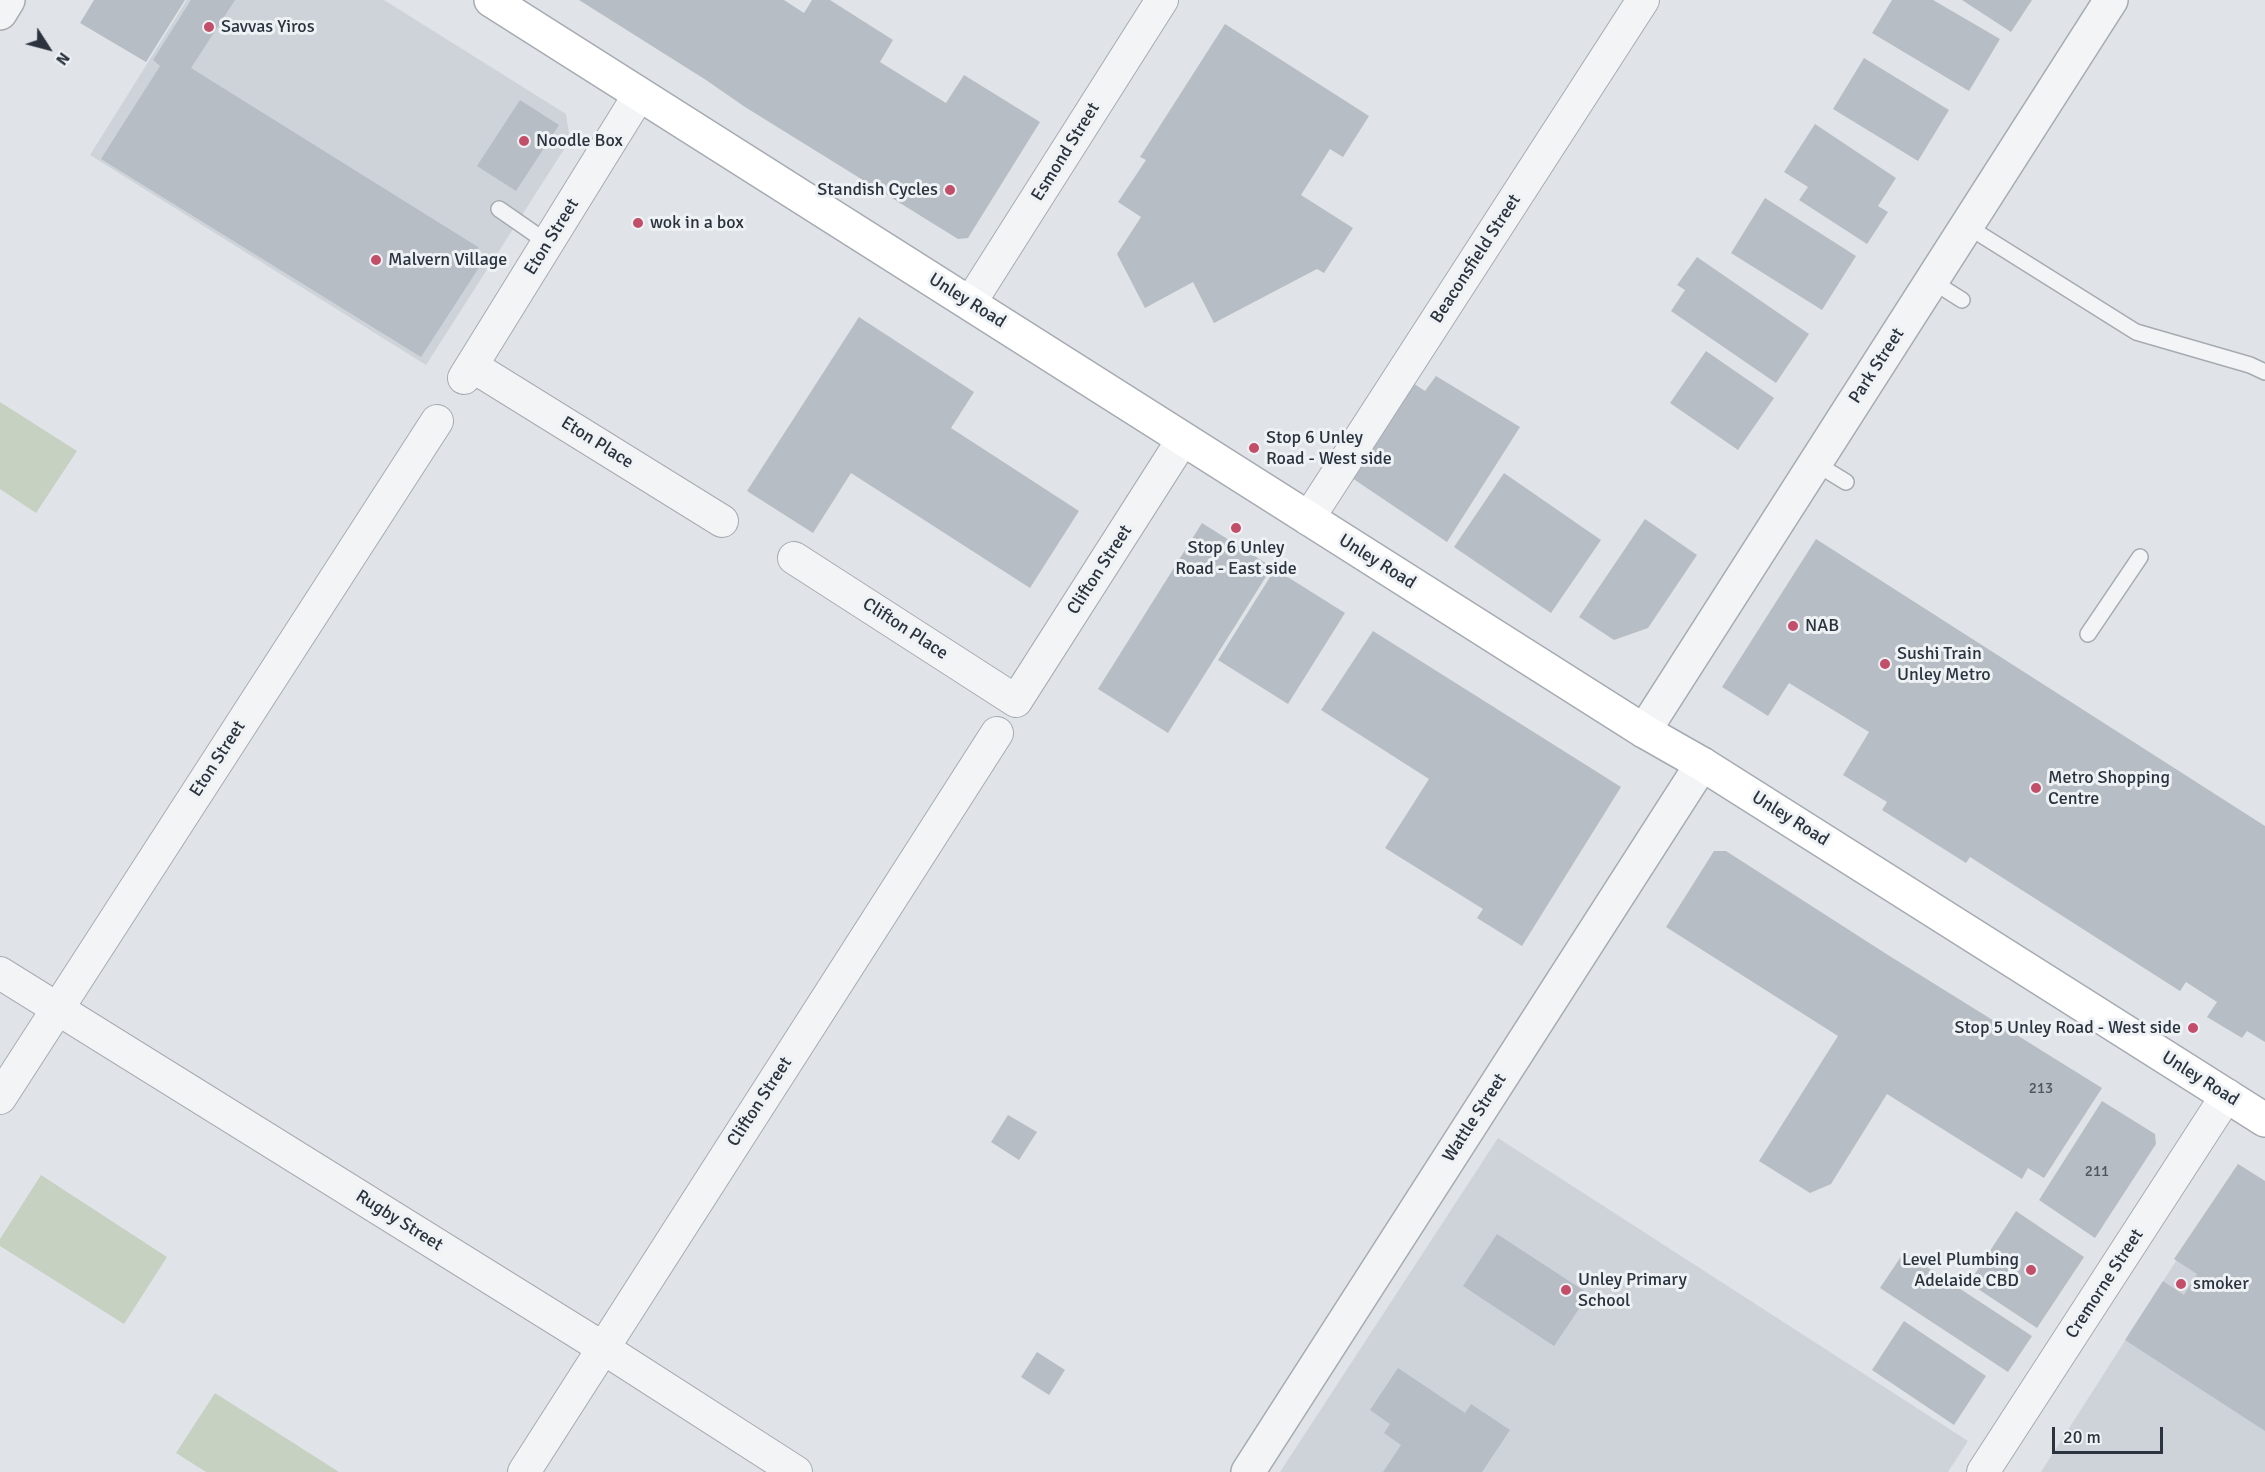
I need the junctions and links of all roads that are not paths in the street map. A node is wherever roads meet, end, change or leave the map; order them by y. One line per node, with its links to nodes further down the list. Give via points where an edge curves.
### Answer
1 (8, 0): 6 (street)
2 (1162, 0): 13 (street, Esmond Street)
3 (1643, 0): 20 (street, Beaconsfield Street)
4 (2111, 0): 9 (street, Park Street)
5 (505, 3): 7 (main road, Unley Road)
6 (0, 13)
7 (639, 95): 10 (street, Eton Street); 13 (main road, Unley Road)
8 (499, 209): 10 (lane)
9 (1967, 226): 11 (street, Park Street); 15 (lane, via 2136,332 2250,364)
10 (548, 243): 14 (street, Eton Street)
11 (1932, 280): 12 (lane); 18 (street, Park Street)
12 (1962, 300)
13 (970, 303): 17 (main road, Unley Road)
14 (468, 372): 21 (street, Eton Place)
15 (2265, 372)
16 (437, 421): 30 (street, Eton Street)
17 (1183, 439): 20 (main road, Unley Road); 25 (street, Clifton Street)
18 (1815, 463): 19 (lane); 26 (street, Park Street)
19 (1846, 482)
20 (1308, 519): 26 (main road, Unley Road)
21 (722, 521)
22 (2140, 556): 24 (lane)
23 (794, 558): 25 (street, Clifton Place)
24 (2088, 634)
25 (1016, 700)
26 (1644, 731): 28 (main road, Unley Road)
27 (997, 733): 34 (street, Clifton Street)
28 (1702, 764): 31 (main road, Unley Road); 37 (street, Wattle Street)
29 (0, 973): 30 (street, Rugby Street)
30 (56, 1009): 32 (street, Eton Street); 34 (street, Rugby Street)
31 (2227, 1095): 33 (main road, Unley Road); 38 (street, Cremorne Street)
32 (0, 1098)
33 (2265, 1120)
34 (603, 1348): 35 (street, Clifton Street); 36 (street, Rugby Street)
35 (524, 1472)
36 (796, 1472)
37 (1248, 1472)
38 (1983, 1472)

